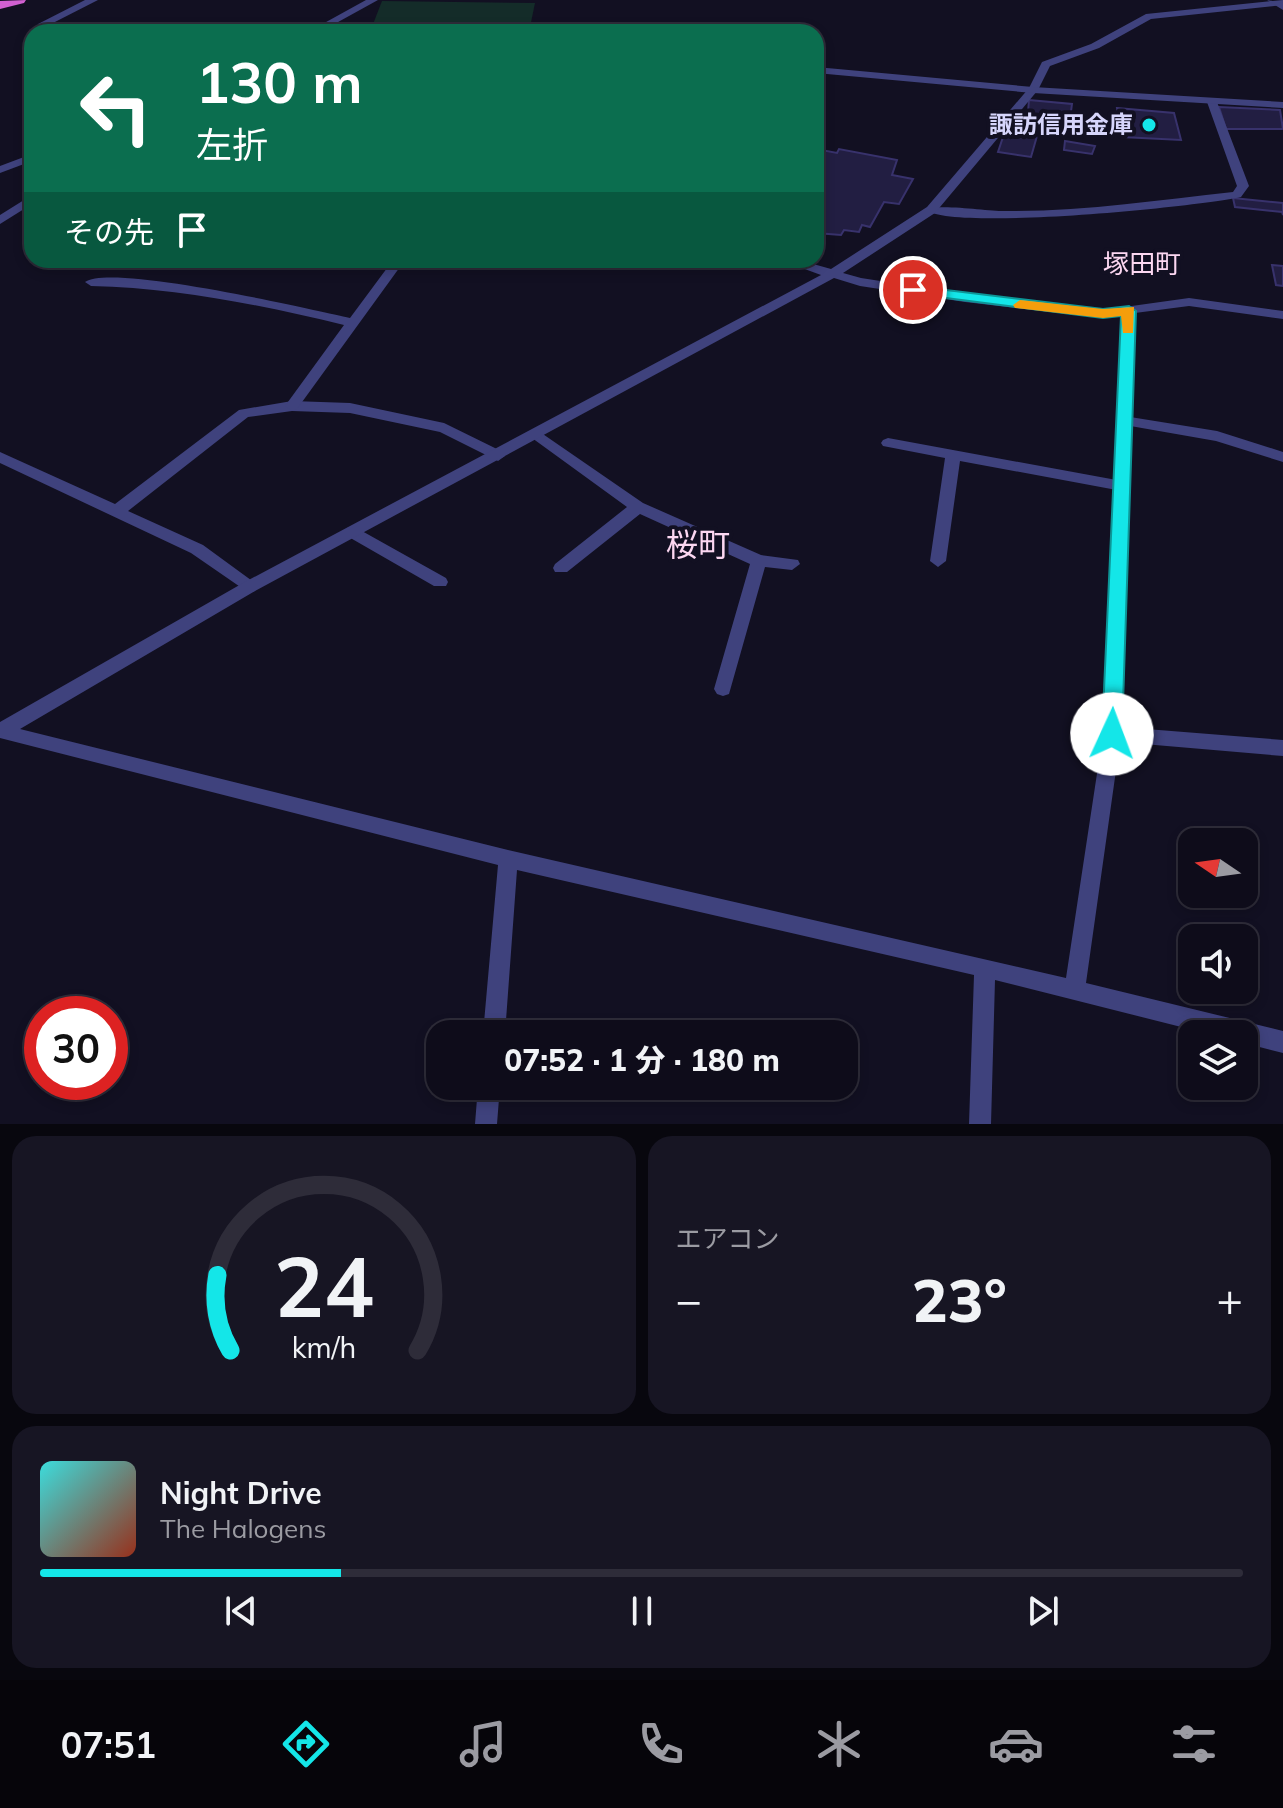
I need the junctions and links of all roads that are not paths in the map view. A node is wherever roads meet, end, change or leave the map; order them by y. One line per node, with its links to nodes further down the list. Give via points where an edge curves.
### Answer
1 (19, 0): 5 (highway)
2 (93, 0): 6 (street)
3 (373, 0): 7 (street)
4 (1279, 3): 9 (street, via 1149,16 1095,46 1046,64)
5 (0, 5)
6 (43, 24)
7 (328, 24)
8 (824, 71): 9 (street)
9 (1033, 90): 10 (street); 15 (street)
10 (1212, 102): 11 (street); 15 (street, via 1243,186 1237,195 987,215)
11 (1283, 105)
12 (24, 160): 13 (street)
13 (0, 170)
14 (24, 204): 16 (street)
15 (931, 210): 19 (street)
16 (0, 220)
17 (393, 268): 23 (street)
18 (812, 268): 19 (street)
19 (832, 274): 21 (street, via 965,298 1103,314); 26 (street)
20 (91, 282): 23 (street, via 126,281 258,300)
21 (1129, 311): 22 (street, via 1189,302); 25 (street)
22 (1283, 315)
23 (353, 323): 24 (street)
24 (292, 406): 29 (street, via 350,408 444,428); 34 (street, via 244,413)
25 (1124, 421): 31 (street, via 1217,436); 32 (street)
26 (537, 435): 29 (street); 33 (street)
27 (888, 443): 28 (street)
28 (953, 455): 32 (street); 37 (street)
29 (498, 456): 35 (street)
30 (0, 457): 34 (street)
31 (1283, 457)
32 (1122, 486): 44 (street)
33 (638, 507): 36 (street); 39 (street)
34 (116, 512): 41 (street, via 197,549)
35 (353, 532): 40 (street); 41 (street)
36 (759, 561): 38 (street); 42 (street)
37 (938, 561)
38 (792, 564)
39 (561, 568)
40 (440, 582)
41 (249, 587): 43 (street)
42 (723, 689)
43 (0, 731): 46 (street)
44 (1112, 734): 45 (street); 48 (street)
45 (1283, 748)
46 (508, 859): 47 (street); 49 (street)
47 (985, 968): 48 (street); 53 (street)
48 (1074, 992): 50 (street)
49 (495, 1020)
50 (1283, 1042)
51 (488, 1100): 52 (street)
52 (486, 1124)
53 (980, 1124)

